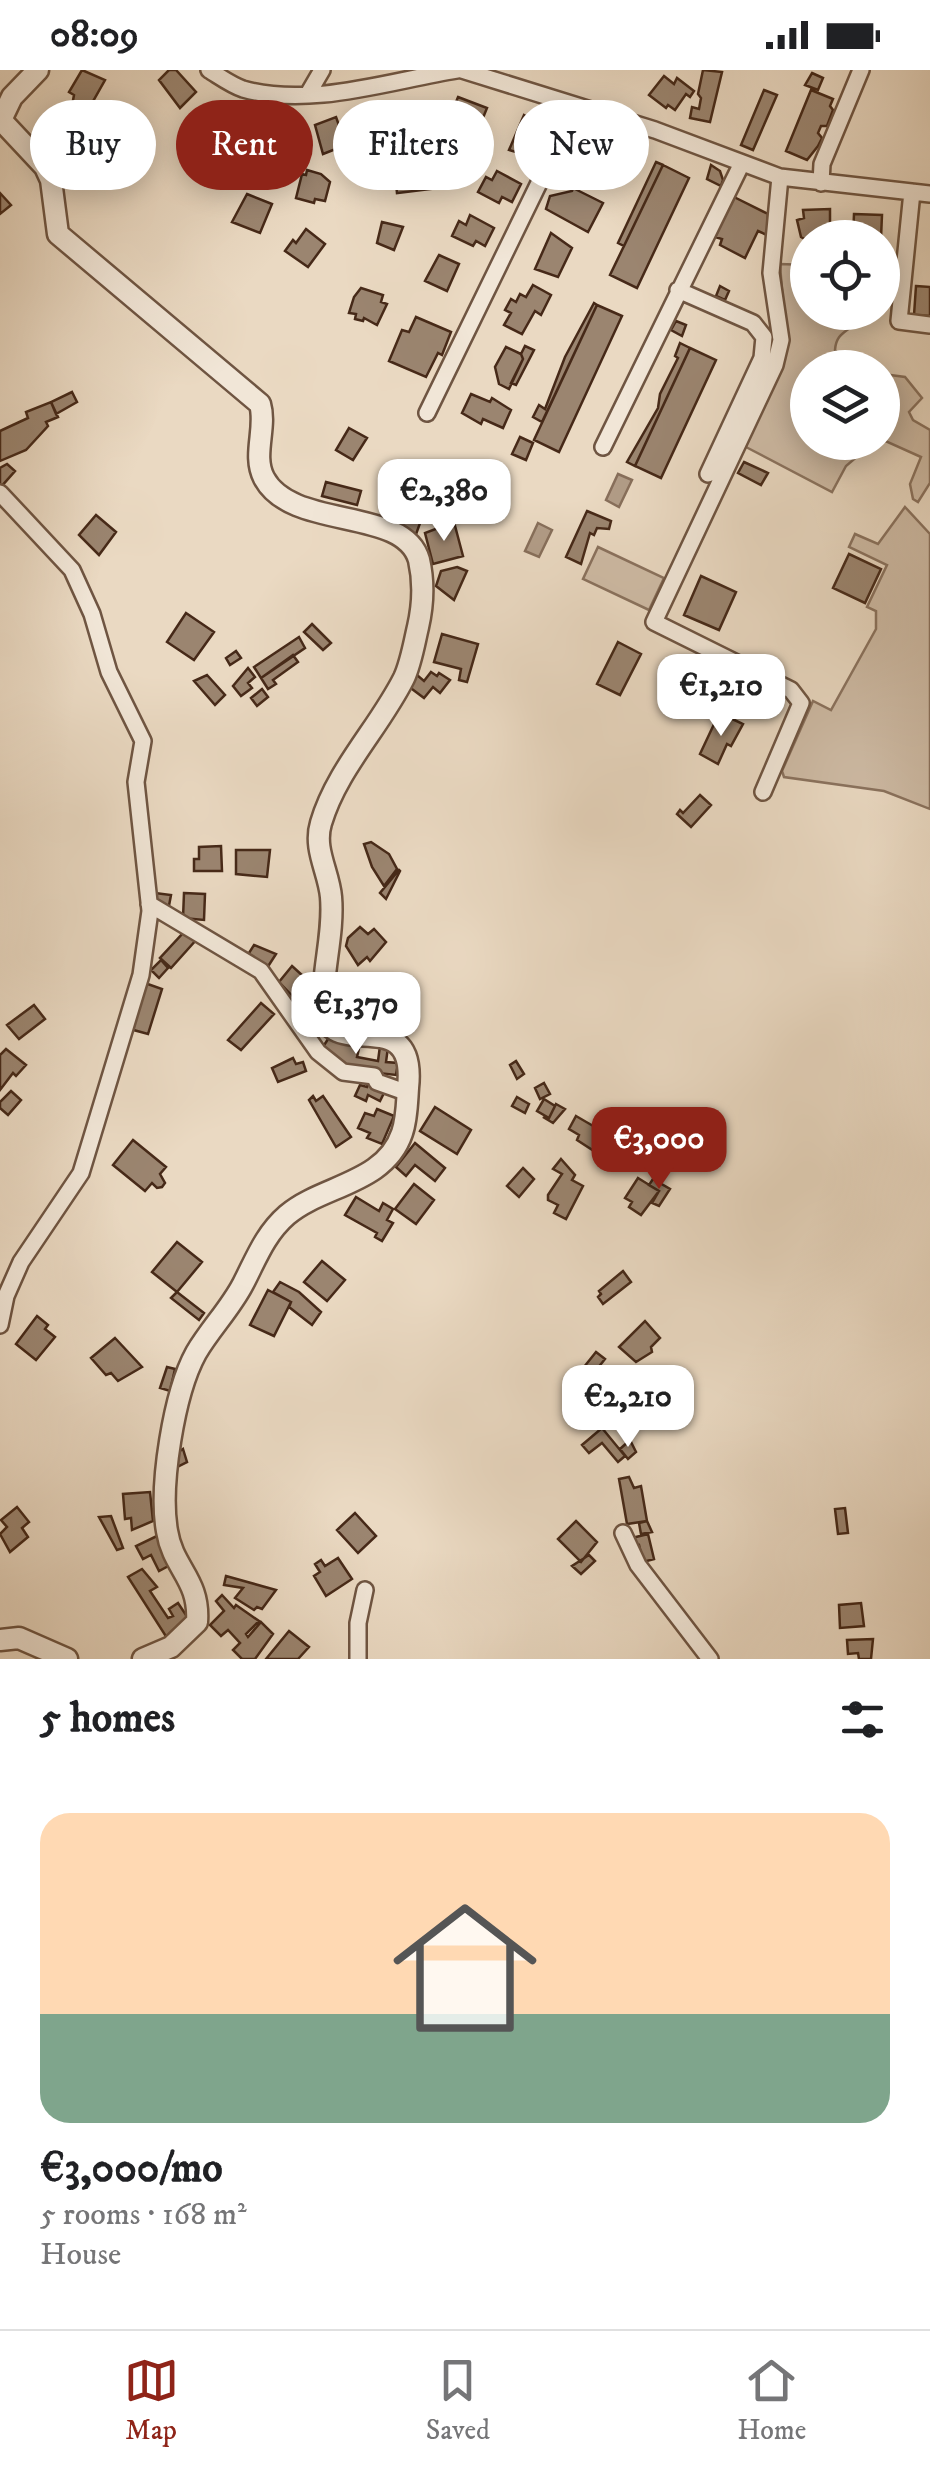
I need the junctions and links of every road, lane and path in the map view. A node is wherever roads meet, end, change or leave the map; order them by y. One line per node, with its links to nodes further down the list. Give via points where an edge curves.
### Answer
1 (38, 70): 8 (street)
2 (322, 70): 6 (street)
3 (459, 70): 6 (street); 7 (street)
4 (861, 70): 12 (street, via 822,164)
5 (211, 71): 6 (street, via 240,88)
6 (308, 94)
7 (554, 100)
8 (0, 120): 24 (street, via 45,167 58,234 260,404 259,458 272,490 288,502 379,527 409,542 417,554 421,614 406,675 331,797 318,834 331,897 322,1008 343,1034 395,1040 411,1065)
9 (649, 128): 10 (street)
10 (742, 163): 11 (street); 16 (street)
11 (780, 177): 12 (street); 22 (street, via 771,273 781,340 775,365 654,622 797,696 801,703)
12 (821, 183): 14 (street)
13 (535, 190): 18 (street)
14 (912, 192): 15 (street); 17 (street, via 899,321)
15 (930, 194)
16 (678, 290): 19 (street); 20 (street, via 753,323 764,336 762,358)
17 (930, 325)
18 (426, 413)
19 (602, 447)
20 (708, 474)
21 (0, 494): 23 (street, via 72,570 143,741 136,782)
22 (763, 792)
23 (150, 904): 24 (street, via 261,972 318,1052 343,1072 374,1076); 25 (street, via 142,975 81,1173 22,1262)
24 (408, 1092): 30 (street, via 402,1133 389,1155 275,1226 188,1369 164,1506 170,1544 196,1590 197,1622 164,1652)
25 (0, 1324)
26 (623, 1532): 32 (street, via 638,1565)
27 (365, 1590): 31 (street)
28 (0, 1640): 29 (street, via 19,1638)
29 (66, 1659)
30 (143, 1659)
31 (358, 1659)
32 (710, 1659)

